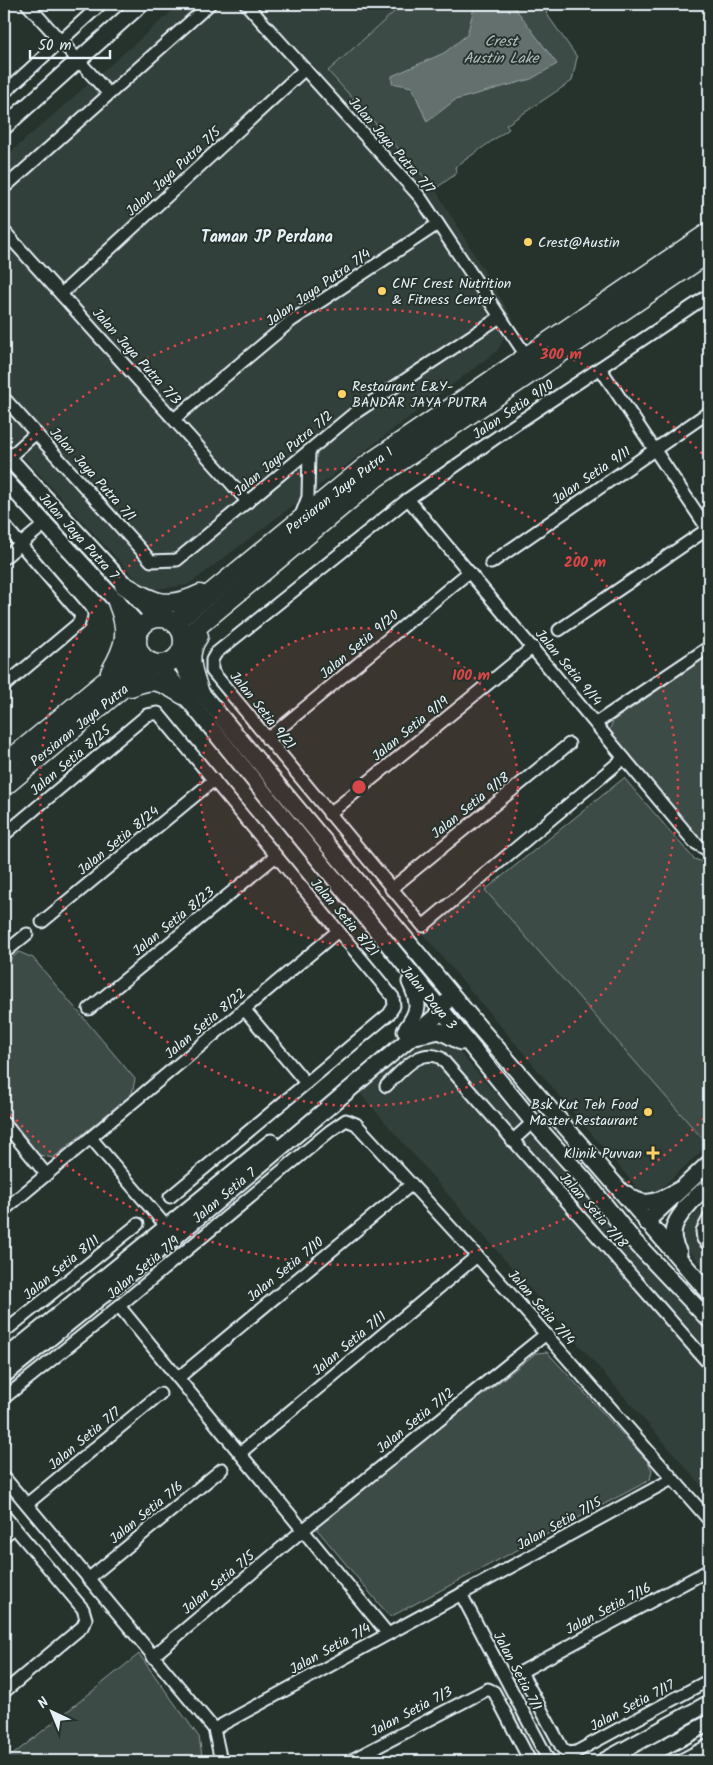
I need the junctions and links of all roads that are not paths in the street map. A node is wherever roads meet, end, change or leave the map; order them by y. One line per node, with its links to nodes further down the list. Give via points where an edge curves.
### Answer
1 (27, 4): 6 (street)
2 (101, 4): 6 (street)
3 (141, 4): 7 (street)
4 (210, 4): 10 (street)
5 (246, 4): 8 (street, Jalan Jaya Putra 7/7)
6 (60, 40): 7 (street); 9 (street)
7 (78, 60): 10 (street); 11 (street)
8 (305, 69): 13 (street, Jalan Jaya Putra 7/7, via 420,197); 17 (street, Jalan Jaya Putra 7/5)
9 (4, 92)
10 (109, 94): 12 (street)
11 (4, 127)
12 (4, 188)
13 (438, 224): 19 (street, Jalan Jaya Putra 7/7); 24 (street, Jalan Jaya Putra 7/4, via 291,321)
14 (4, 231): 17 (street, Jalan Jaya Putra 7/3)
15 (709, 232): 20 (main road, Persiaran Jaya Putra 1)
16 (709, 253): 44 (main road, Persiaran Jaya Putra 1, via 376,478)
17 (61, 294): 24 (street, Jalan Jaya Putra 7/3)
18 (709, 295): 21 (street, Jalan Setia 9/10)
19 (500, 317): 20 (street, Jalan Jaya Putra 7/7); 27 (street, Jalan Jaya Putra 7/2, via 352,415)
20 (527, 357): 32 (main road, Persiaran Jaya Putra 1, via 368,464)
21 (600, 368): 26 (street); 30 (street, Jalan Setia 9/10)
22 (4, 398): 25 (street, Jalan Jaya Putra 7/1)
23 (709, 412): 26 (street, Jalan Setia 9/11)
24 (174, 419): 31 (street, Jalan Jaya Putra 7/3)
25 (33, 430): 28 (street); 38 (street, Jalan Jaya Putra 7/1, via 152,561)
26 (655, 450): 35 (street); 39 (street, Jalan Setia 9/11)
27 (309, 451): 31 (street, Jalan Jaya Putra 7/2); 32 (street, via 308,497)
28 (5, 456): 41 (street, Jalan Jaya Putra 7)
29 (4, 479): 34 (street, Jalan Jaya Putra 7)
30 (408, 499): 40 (street, Jalan Setia 9/14); 59 (street, Jalan Setia 9/21, via 216,653 212,671)
31 (248, 502): 38 (street, Jalan Jaya Putra 7/2, via 177,560)
32 (300, 520): 42 (main road, Persiaran Jaya Putra 1)
33 (4, 524): 36 (street)
34 (44, 524): 36 (street); 43 (street, Jalan Jaya Putra 7)
35 (709, 529): 47 (street)
36 (20, 544): 37 (street); 54 (street, via 81,615 79,623)
37 (4, 558)
38 (163, 562)
39 (491, 563)
40 (469, 572): 49 (street, Jalan Setia 9/14); 59 (street, Jalan Setia 9/20)
41 (124, 585): 42 (main road, via 150,600 166,604 183,602); 45 (street, Jalan Jaya Putra 7)
42 (220, 585): 46 (main road, Persiaran Jaya Putra 1)
43 (117, 602): 45 (street, Jalan Jaya Putra 7); 53 (main road, via 125,637 121,653)
44 (218, 609): 48 (main road, Persiaran Jaya Putra 1); 56 (main road, via 196,639 192,650)
45 (148, 623): 46 (main road, via 165,618); 51 (main road, via 137,637)
46 (174, 623): 48 (main road, via 180,630)
47 (559, 630)
48 (180, 647): 52 (main road, Persiaran Jaya Putra 1, via 170,662); 56 (street, Jalan Daya 3)
49 (533, 647): 58 (street, Jalan Setia 9/14); 65 (street, Jalan Setia 9/19)
50 (709, 647): 58 (street)
51 (140, 653): 52 (main road, via 145,660); 53 (main road, Persiaran Jaya Putra)
52 (156, 664): 55 (main road, Persiaran Jaya Putra); 56 (street, Jalan Daya 3)
53 (105, 681): 62 (main road, Persiaran Jaya Putra)
54 (4, 686)
55 (119, 692): 56 (main road, via 152,680); 64 (main road, Persiaran Jaya Putra)
56 (192, 693): 74 (street, Jalan Daya 3); 75 (street, Jalan Daya 3)
57 (158, 713): 63 (street, Jalan Setia 8/21); 66 (street, Jalan Setia 8/25, via 147,715)
58 (596, 723): 61 (street, Jalan Setia 9/14)
59 (267, 739): 65 (street, Jalan Setia 9/21)
60 (569, 744): 69 (street, Jalan Setia 9/18)
61 (624, 758): 67 (street, Jalan Setia 9/14, via 694,842); 69 (street, Jalan Setia 9/21, via 423,926)
62 (4, 764)
63 (214, 780): 68 (street, Jalan Setia 8/21); 70 (street, Jalan Setia 8/24)
64 (4, 786)
65 (329, 814): 69 (street, Jalan Setia 9/21)
66 (4, 835)
67 (709, 851)
68 (276, 856): 71 (street, Jalan Setia 8/21); 77 (street, Jalan Setia 8/23)
69 (391, 889)
70 (42, 922)
71 (338, 931): 78 (street, Jalan Setia 8/22); 82 (street, Jalan Setia 8/21, via 393,997 394,1006 389,1014)
72 (27, 934): 73 (street)
73 (4, 954)
74 (399, 961): 76 (street, Jalan Daya 3); 80 (street, via 418,1004)
75 (426, 962): 76 (street, via 444,995); 79 (street, Jalan Daya 3)
76 (441, 1006): 79 (street, via 454,1005 468,1021); 80 (street, Jalan Setia 7); 81 (street, Jalan Daya 3)
77 (88, 1009)
78 (244, 1010): 82 (street); 87 (street, Jalan Setia 8/22)
79 (478, 1026): 90 (street, Jalan Daya 3)
80 (408, 1034): 81 (street, via 440,1031); 102 (street, Jalan Setia 7)
81 (476, 1053): 85 (street, Jalan Daya 3)
82 (306, 1083): 96 (street, Jalan Setia 8/21)
83 (386, 1086): 88 (street, Jalan Setia 7/18, via 418,1058 435,1055 445,1062)
84 (346, 1120): 93 (street, Jalan Setia 7/14, via 356,1124); 108 (street, Jalan Setia 7/9)
85 (533, 1122): 88 (street); 92 (street, Jalan Daya 3)
86 (4, 1123): 91 (street)
87 (91, 1138): 91 (street, Jalan Setia 8/22); 102 (street)
88 (512, 1141): 113 (street, Jalan Setia 7/18)
89 (709, 1163): 95 (street)
90 (604, 1173): 95 (street, via 641,1203 655,1203); 101 (street, Jalan Daya 3)
91 (46, 1174): 98 (street, Jalan Setia 8/22)
92 (585, 1180): 101 (street, via 632,1225); 107 (street, Jalan Daya 3, via 634,1241)
93 (412, 1184): 104 (street, Jalan Setia 7/14); 115 (street, Jalan Setia 7/10)
94 (709, 1185): 97 (street)
95 (682, 1188): 101 (street)
96 (170, 1197)
97 (692, 1200): 101 (street); 105 (street, via 673,1227 672,1243)
98 (4, 1210)
99 (709, 1218): 103 (street, via 702,1231)
100 (138, 1224): 110 (street, Jalan Setia 8/11)
101 (649, 1229): 105 (street, Jalan Daya 3); 107 (street, via 646,1241)
102 (171, 1232): 112 (street, Jalan Setia 7); 114 (street, Jalan Setia 7)
103 (709, 1246)
104 (477, 1256): 111 (street, Jalan Setia 7/14); 118 (street, Jalan Setia 7/11)
105 (688, 1269): 106 (street, Jalan Daya 3)
106 (709, 1293)
107 (692, 1301): 109 (street, Jalan Daya 3)
108 (119, 1306): 115 (street); 117 (street, Jalan Setia 7/9)
109 (709, 1320)
110 (5, 1328)
111 (546, 1334): 121 (street, Jalan Setia 7/14); 126 (street, Jalan Setia 7/12)
112 (4, 1359)
113 (709, 1364)
114 (4, 1375)
115 (178, 1378): 118 (street)
116 (160, 1394): 122 (street, Jalan Setia 7/7)
117 (4, 1398)
118 (240, 1453): 126 (street)
119 (222, 1469): 129 (street, Jalan Setia 7/6)
120 (4, 1477): 122 (street)
121 (672, 1479): 124 (street, Jalan Setia 7/14); 130 (street, Jalan Setia 7/15)
122 (27, 1504): 129 (street)
123 (4, 1515): 125 (street)
124 (709, 1520)
125 (14, 1528): 127 (street); 134 (street, via 83,1609 86,1619 82,1627)
126 (303, 1530): 131 (street); 132 (street, Jalan Setia 7/5)
127 (4, 1536)
128 (709, 1570): 139 (street, Jalan Setia 7/16, via 521,1672 562,1748)
129 (88, 1579): 132 (street)
130 (461, 1594): 131 (street, Jalan Setia 7/4); 143 (street, Jalan Setia 7/1)
131 (388, 1634): 137 (street, Jalan Setia 7/4)
132 (152, 1657): 137 (street)
133 (709, 1680): 139 (street, Jalan Setia 7/17, via 576,1752)
134 (4, 1692)
135 (709, 1703): 144 (street)
136 (709, 1722): 145 (street)
137 (214, 1729): 140 (street)
138 (709, 1745): 146 (street)
139 (568, 1753)
140 (221, 1761)
141 (350, 1761): 142 (street, Jalan Setia 7/3, via 488,1689 494,1692)
142 (530, 1761)
143 (549, 1761)
144 (604, 1761)
145 (638, 1761)
146 (679, 1761)

